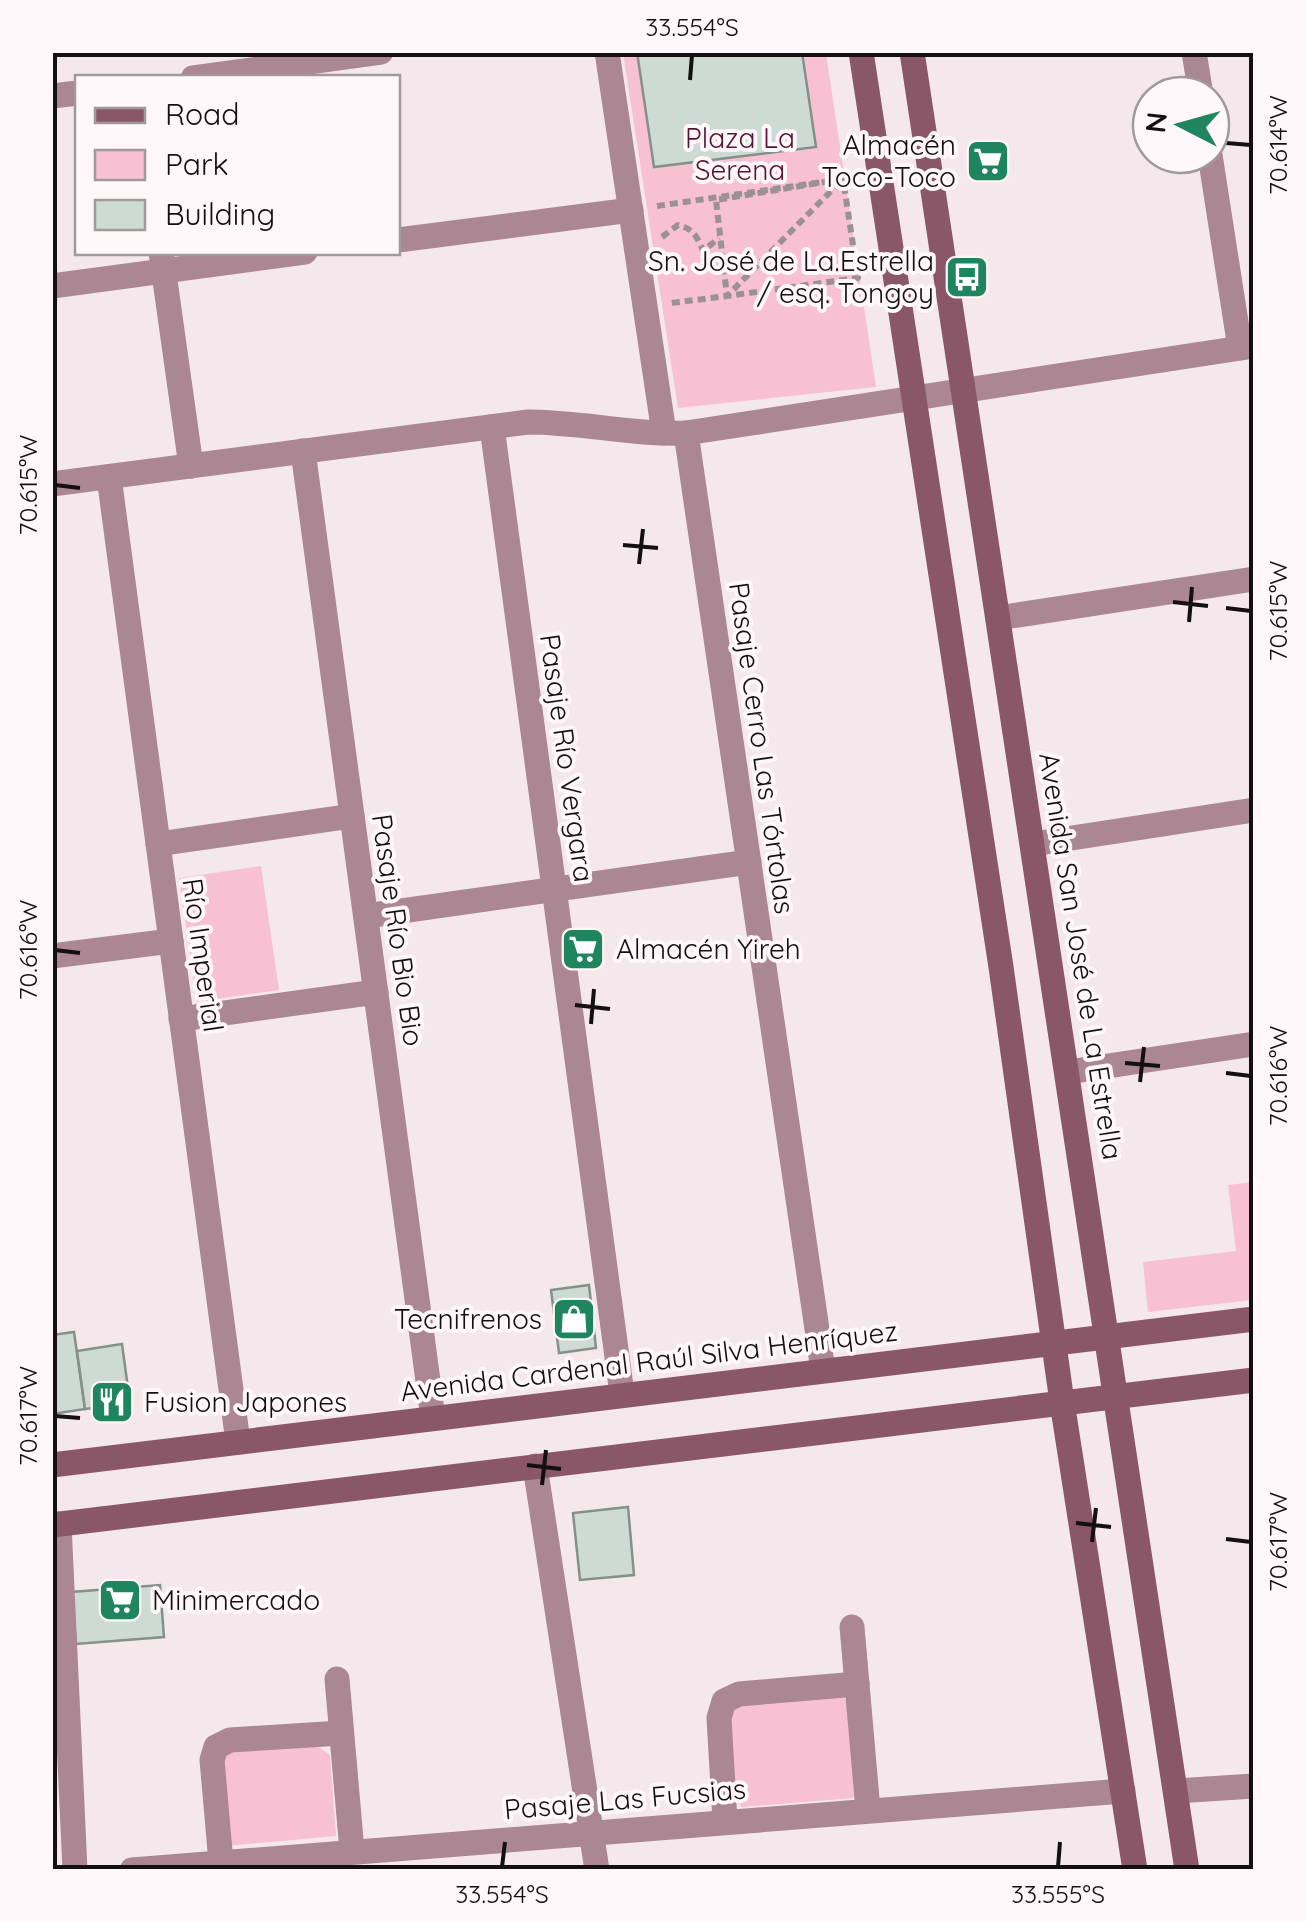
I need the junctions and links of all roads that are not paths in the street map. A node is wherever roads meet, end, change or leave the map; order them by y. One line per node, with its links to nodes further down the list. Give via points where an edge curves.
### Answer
1 (381, 52): 5 (street)
2 (607, 52): 8 (street, Pasaje Cerro Las Tórtolas)
3 (861, 52): 15 (main road)
4 (912, 52): 14 (main road, Avenida San José de La Estrella)
5 (234, 62): 6 (street)
6 (202, 75)
7 (1214, 175): 13 (street)
8 (630, 210): 9 (street); 17 (street, Pasaje Cerro Las Tórtolas)
9 (400, 240)
10 (262, 255): 11 (street)
11 (162, 262): 12 (street); 19 (street)
12 (52, 286)
13 (1247, 347): 14 (street)
14 (964, 390): 15 (street); 23 (main road, Avenida San José de La Estrella)
15 (914, 398): 17 (street); 39 (main road)
16 (492, 426): 17 (street, via 551,422); 18 (street); 29 (street, Pasaje Río Vergara)
17 (675, 433): 28 (street, Pasaje Cerro Las Tórtolas)
18 (303, 451): 19 (street); 25 (street, Pasaje Río Bio Bio)
19 (191, 466): 20 (street)
20 (109, 476): 21 (street); 26 (street, Río Imperial)
21 (52, 484)
22 (1254, 579): 23 (street)
23 (998, 618): 27 (main road, Avenida San José de La Estrella)
24 (1254, 810): 27 (street)
25 (352, 816): 26 (street); 30 (street, Pasaje Río Bio Bio)
26 (158, 844): 31 (street, Río Imperial)
27 (1033, 844): 36 (main road, Avenida San José de La Estrella)
28 (749, 862): 29 (street); 40 (street, Pasaje Cerro Las Tórtolas)
29 (554, 889): 30 (street); 42 (street, Pasaje Río Vergara)
30 (366, 916): 33 (street, Pasaje Río Bio Bio)
31 (171, 941): 32 (street); 34 (street, Río Imperial)
32 (52, 956)
33 (376, 992): 34 (street); 45 (street, Pasaje Río Bio Bio)
34 (181, 1019): 46 (street, Río Imperial)
35 (1254, 1044): 36 (street)
36 (1068, 1072): 38 (main road, Avenida San José de La Estrella)
37 (1254, 1319): 38 (main road, Avenida Cardenal Raúl Silva Henríquez)
38 (1108, 1335): 39 (main road, Avenida Cardenal Raúl Silva Henríquez); 43 (main road, Avenida San José de La Estrella)
39 (1054, 1342): 40 (main road, Avenida Cardenal Raúl Silva Henríquez); 44 (main road)
40 (823, 1370): 42 (main road, Avenida Cardenal Raúl Silva Henríquez)
41 (1254, 1380): 43 (main road)
42 (622, 1394): 45 (main road, Avenida Cardenal Raúl Silva Henríquez)
43 (1116, 1396): 44 (main road); 56 (main road, Avenida San José de La Estrella)
44 (1062, 1402): 48 (main road); 55 (main road)
45 (433, 1418): 46 (main road, Avenida Cardenal Raúl Silva Henríquez)
46 (238, 1442): 47 (main road, Avenida Cardenal Raúl Silva Henríquez)
47 (52, 1464)
48 (534, 1466): 49 (main road); 59 (street)
49 (56, 1525): 62 (street)
50 (852, 1627): 52 (street)
51 (336, 1679): 53 (street)
52 (857, 1684): 57 (street); 58 (street, via 739,1694 724,1701 719,1718)
53 (342, 1733): 60 (street); 61 (street, via 230,1740 216,1747)
54 (1254, 1786): 56 (street)
55 (1122, 1790): 57 (street, Pasaje Las Fucsias); 65 (main road)
56 (1176, 1792): 66 (main road, Avenida San José de La Estrella)
57 (868, 1810): 58 (street, Pasaje Las Fucsias)
58 (725, 1822): 59 (street, Pasaje Las Fucsias)
59 (591, 1832): 60 (street, Pasaje Las Fucsias); 64 (street)
60 (352, 1852): 61 (street, Pasaje Las Fucsias)
61 (220, 1862): 63 (street, Pasaje Las Fucsias)
62 (75, 1870)
63 (132, 1870)
64 (597, 1870)
65 (1135, 1870)
66 (1187, 1870)

